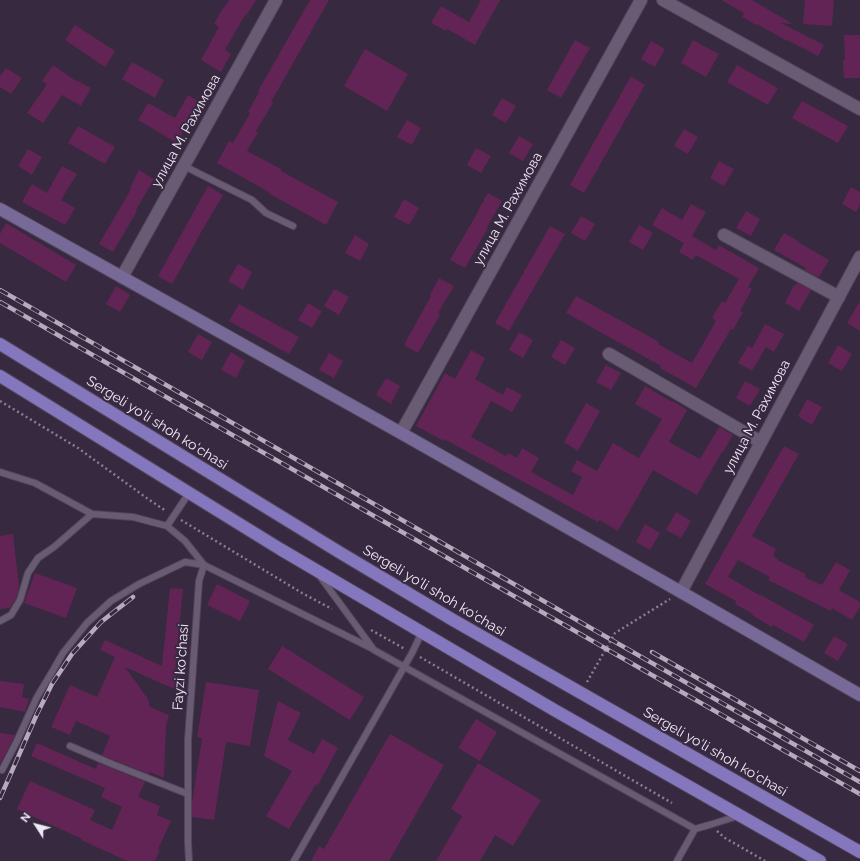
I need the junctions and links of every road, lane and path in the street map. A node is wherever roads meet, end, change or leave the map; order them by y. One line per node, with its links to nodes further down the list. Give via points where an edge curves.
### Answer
1 (276, 0): 5 (street, улица М. Рахимова)
2 (641, 0): 16 (street, улица М. Рахимова)
3 (663, 0): 4 (street)
4 (860, 109)
5 (184, 166): 7 (lane, via 252,200 266,213); 10 (street, улица М. Рахимова)
6 (0, 209): 10 (street)
7 (293, 226)
8 (724, 235): 11 (street)
9 (860, 257): 11 (street, улица М. Рахимова)
10 (122, 277): 16 (street)
11 (839, 297): 17 (street, улица М. Рахимова)
12 (0, 344): 32 (main road, Sergeli yo‘li shoh ko‘chasi, via 439,612)
13 (609, 354): 17 (street)
14 (0, 376): 19 (main road)
15 (0, 401): 21 (path, via 78,448)
16 (401, 433): 25 (street)
17 (761, 442): 25 (street, улица М. Рахимова)
18 (0, 472): 20 (lane, via 35,483)
19 (189, 493): 21 (lane); 24 (main road)
20 (92, 514): 22 (lane, via 133,517); 27 (lane, via 38,558 28,573 20,600 11,615)
21 (174, 516): 22 (lane); 26 (path, via 302,593)
22 (167, 526): 23 (lane, via 185,541)
23 (204, 565): 29 (lane); 35 (lane, via 185,562 139,584 111,601 87,623 63,653 37,697); 36 (lane, Fayzi ko'chasi, via 199,581 188,740)
24 (314, 569): 26 (lane); 28 (main road)
25 (681, 592): 32 (path, via 615,633); 33 (street)
26 (352, 619): 29 (lane); 30 (path)
27 (0, 621)
28 (422, 632): 30 (lane); 38 (main road)
29 (374, 650): 31 (lane)
30 (412, 653): 31 (lane); 37 (path)
31 (404, 667): 40 (lane); 43 (lane)
32 (581, 693): 41 (main road, Sergeli yo‘li shoh ko‘chasi)
33 (860, 695)
34 (70, 746): 36 (lane)
35 (1, 771)
36 (188, 794): 42 (lane, Fayzi ko'chasi)
37 (675, 805)
38 (740, 815): 39 (lane); 46 (main road)
39 (710, 825): 40 (lane); 45 (path, via 725,838)
40 (695, 829): 44 (lane)
41 (860, 852)
42 (189, 861)
43 (294, 861)
44 (677, 861)
45 (765, 861)
46 (820, 861)

